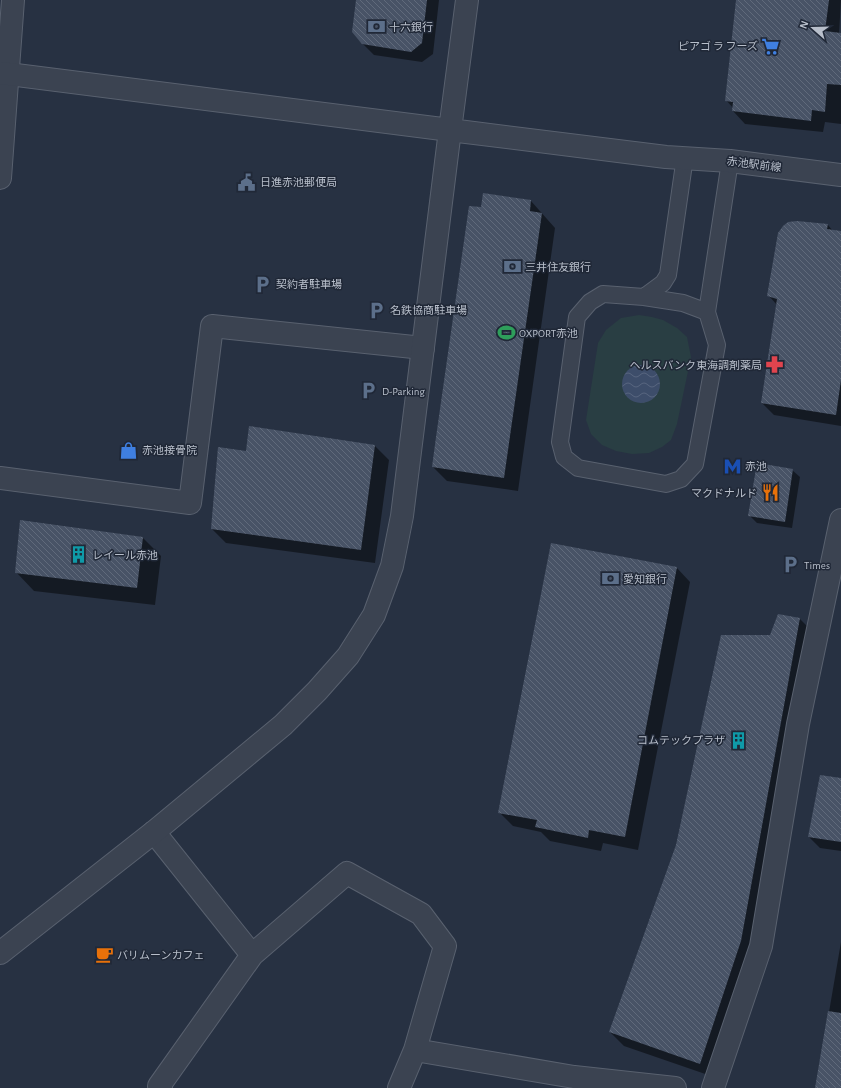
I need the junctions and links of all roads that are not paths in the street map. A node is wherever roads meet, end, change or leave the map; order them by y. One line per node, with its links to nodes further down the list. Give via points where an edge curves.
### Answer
1 (14, 0): 3 (street)
2 (467, 0): 4 (street)
3 (4, 73): 4 (street, 赤池駅前線); 8 (street)
4 (450, 130): 5 (street, 赤池駅前線); 11 (street)
5 (676, 157): 6 (street, 赤池駅前線); 9 (lane, via 668,275 664,284)
6 (730, 161): 7 (street, 赤池駅前線); 10 (lane)
7 (841, 175)
8 (0, 178)
9 (644, 297): 10 (lane, via 683,303); 10 (lane, via 603,294 590,302 577,317 560,442 564,457 578,468 666,484 681,479 695,464 717,345)
10 (707, 312)
11 (424, 348): 12 (street, via 212,326 190,503); 14 (street, via 402,516 392,566 374,615 348,656 283,725)
12 (0, 478)
13 (841, 520): 21 (street, via 798,724 761,946)
14 (154, 832): 15 (street); 16 (street)
15 (0, 953)
16 (252, 955): 17 (street, via 347,873 421,914 445,946); 18 (street, via 159,1086)
17 (415, 1050): 19 (street); 20 (street, via 574,1077)
18 (161, 1088)
19 (399, 1088)
20 (675, 1088)
21 (713, 1088)

